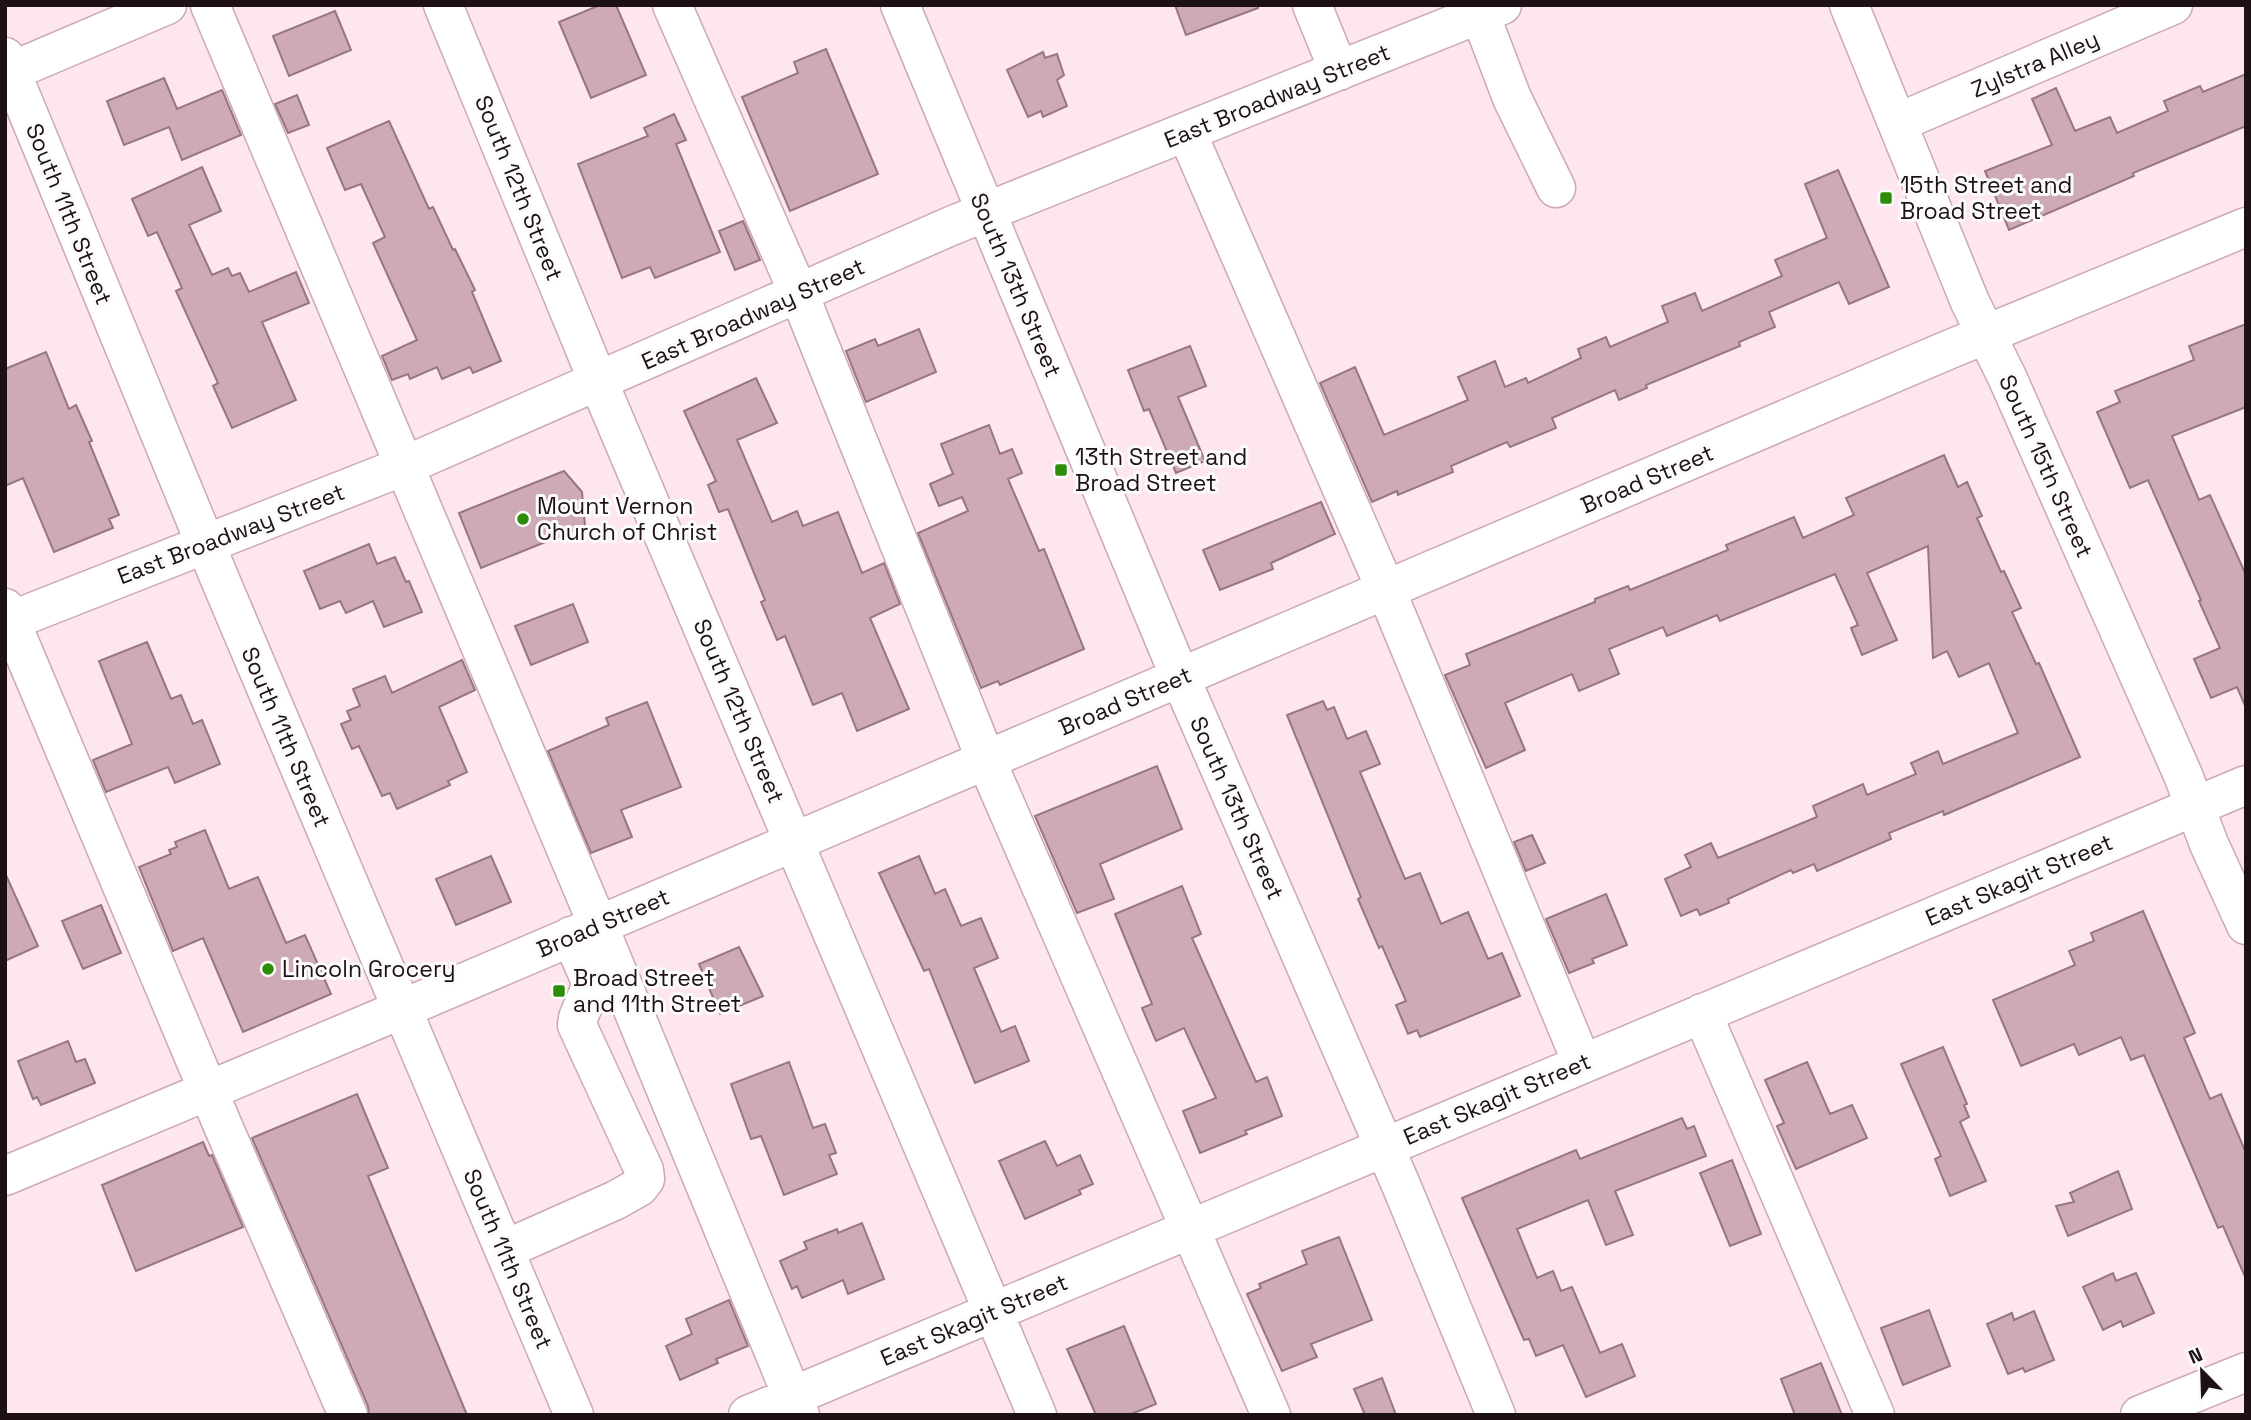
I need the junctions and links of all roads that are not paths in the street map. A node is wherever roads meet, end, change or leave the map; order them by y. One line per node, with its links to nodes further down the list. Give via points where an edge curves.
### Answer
1 (167, 5): 10 (street)
2 (210, 5): 20 (street)
3 (443, 5): 19 (street, South 12th Street)
4 (672, 5): 17 (street)
5 (900, 5): 15 (street, South 13th Street)
6 (1312, 5): 11 (street)
7 (1849, 5): 12 (street, South 15th Street)
8 (2174, 5): 12 (street, Zylstra Alley)
9 (1491, 10): 11 (street, East Broadway Street); 14 (street, via 1512,98)
10 (7, 67): 21 (street, South 11th Street)
11 (1339, 71): 13 (street, East Broadway Street)
12 (1897, 123): 18 (street, South 15th Street)
13 (1186, 133): 15 (street, East Broadway Street); 22 (street)
14 (1556, 188)
15 (985, 214): 17 (street, East Broadway Street); 24 (street, South 13th Street)
16 (2246, 227): 18 (street, Broad Street)
17 (799, 294): 19 (street, East Broadway Street); 25 (street)
18 (1986, 335): 22 (street, Broad Street); 27 (street, South 15th Street)
19 (598, 381): 20 (street, East Broadway Street); 28 (street, South 12th Street)
20 (404, 466): 21 (street, East Broadway Street); 30 (street)
21 (205, 544): 23 (street, East Broadway Street); 31 (street, South 11th Street)
22 (1386, 590): 24 (street, Broad Street); 33 (street)
23 (7, 617): 34 (street)
24 (1180, 677): 25 (street, Broad Street); 35 (street, South 13th Street)
25 (986, 760): 28 (street, Broad Street); 37 (street)
26 (2246, 785): 27 (street, East Skagit Street)
27 (2194, 806): 29 (street, South 15th Street); 32 (street, East Skagit Street)
28 (795, 841): 30 (street, Broad Street); 39 (street, South 12th Street)
29 (2246, 925)
30 (585, 931): 31 (street, Broad Street); 38 (street, via 592,984 577,1025 645,1179 616,1200); 41 (street)
31 (401, 1008): 34 (street, Broad Street); 38 (street, South 11th Street)
32 (1702, 1013): 33 (street, East Skagit Street); 48 (street)
33 (1582, 1063): 35 (street, East Skagit Street)
34 (208, 1090): 36 (street, Broad Street); 42 (street)
35 (1384, 1147): 37 (street, East Skagit Street); 47 (street, South 13th Street)
36 (8, 1168)
37 (1191, 1228): 39 (street, East Skagit Street); 46 (street)
38 (504, 1250): 43 (street, South 11th Street)
39 (994, 1311): 41 (street, East Skagit Street); 45 (street, South 12th Street)
40 (2246, 1372): 49 (street)
41 (796, 1406): 44 (street, East Skagit Street)
42 (348, 1415)
43 (574, 1415)
44 (748, 1415)
45 (1037, 1415)
46 (1272, 1415)
47 (1496, 1415)
48 (1875, 1415)
49 (2140, 1415)

